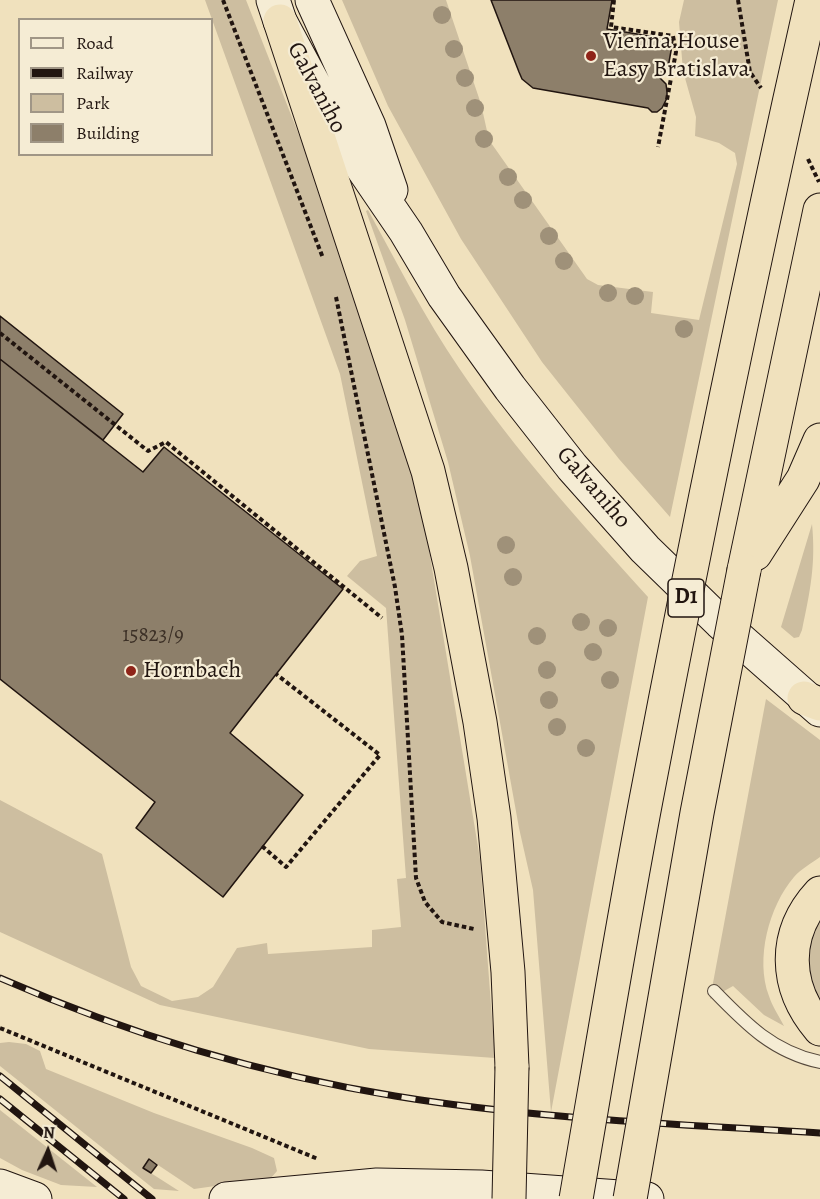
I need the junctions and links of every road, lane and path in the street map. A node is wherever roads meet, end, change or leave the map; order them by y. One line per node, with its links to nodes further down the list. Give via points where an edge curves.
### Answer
1 (223, 0): 9 (path)
2 (312, 0): 8 (main road, Galvaniho, via 369,126)
3 (614, 0): 6 (path, via 611,27 674,36 676,52)
4 (812, 0): 29 (highway, D1, bridge, via 692,564)
5 (277, 10): 8 (main road, Galvaniho, via 346,144); 28 (highway, bridge, via 428,471 451,568 478,711 500,875 512,1067)
6 (658, 147)
7 (820, 210): 13 (highway, D1)
8 (406, 231): 16 (main road, Galvaniho, via 444,296 572,466 645,549 720,622)
9 (326, 264)
10 (334, 286): 19 (path, via 402,635 416,878 425,902 442,922 474,927)
11 (0, 333): 14 (path, via 148,451 166,442)
12 (820, 440): 13 (highway, via 803,479)
13 (744, 570): 30 (highway, D1, bridge)
14 (382, 618)
15 (276, 674): 17 (path, via 380,755 286,867)
16 (815, 704)
17 (262, 846)
18 (820, 893): 22 (highway, via 801,919 792,958 799,998)
19 (475, 939)
20 (714, 991): 23 (lane, via 747,1025 775,1046)
21 (0, 1028): 24 (path)
22 (820, 1029)
23 (820, 1062)
24 (328, 1163)
25 (0, 1186): 26 (main road)
26 (35, 1199)
27 (226, 1199): 31 (main road, via 377,1185 481,1187)
28 (509, 1199)
29 (576, 1199)
30 (630, 1199)
31 (647, 1199)

